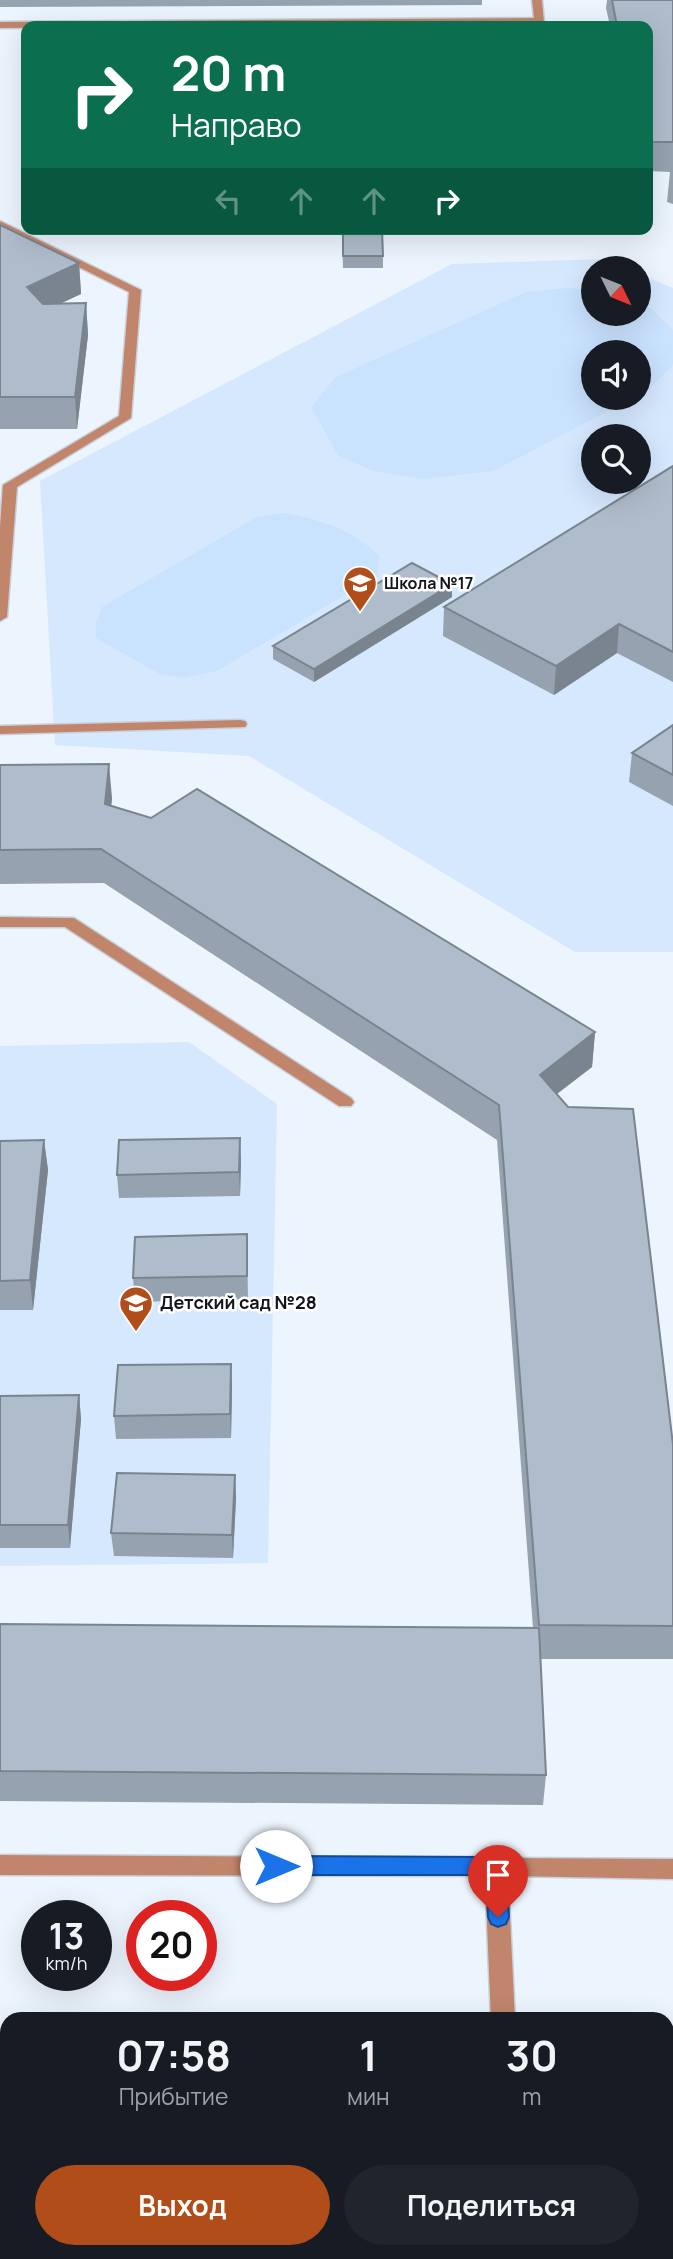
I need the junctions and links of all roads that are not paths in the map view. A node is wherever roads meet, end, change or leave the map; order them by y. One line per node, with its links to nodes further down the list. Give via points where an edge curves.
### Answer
1 (537, 0): 2 (lane)
2 (540, 21)
3 (0, 25): 4 (lane)
4 (21, 25)
5 (0, 224): 6 (lane)
6 (21, 234)
7 (22, 235): 8 (lane, via 135,290 125,418 10,485)
8 (0, 617)
9 (240, 724): 10 (lane)
10 (0, 730)
11 (0, 922): 12 (lane, via 68,922)
12 (345, 1102)
13 (0, 1865): 14 (lane)
14 (496, 1866): 15 (lane); 16 (lane)
15 (673, 1868)
16 (503, 2012)

